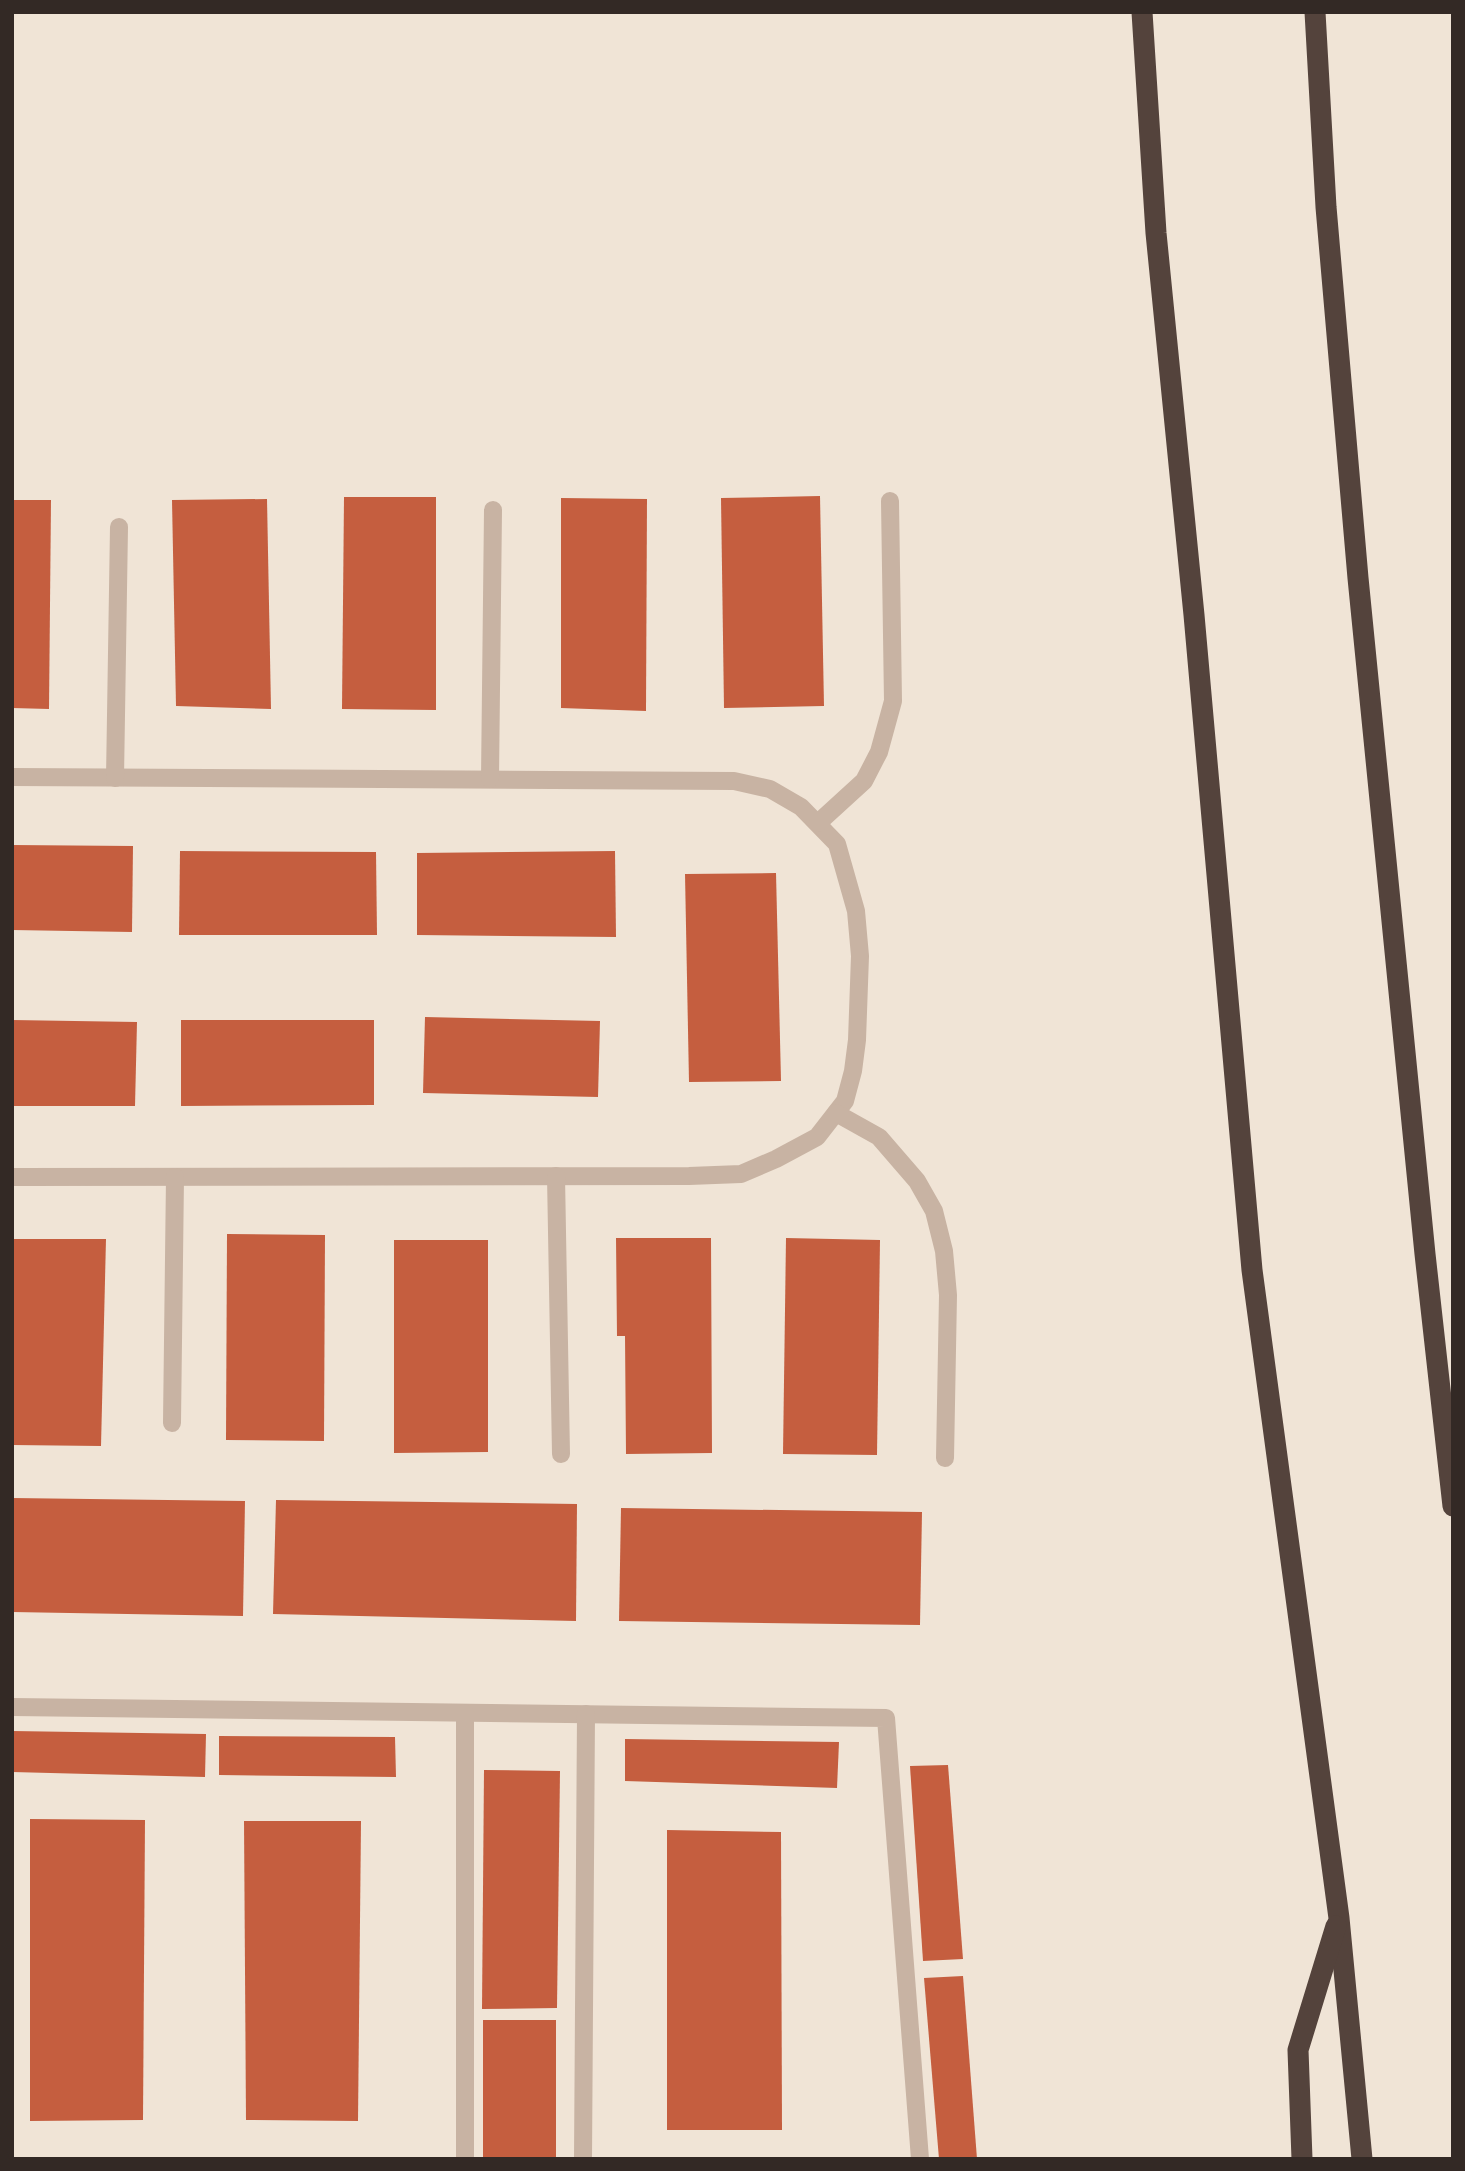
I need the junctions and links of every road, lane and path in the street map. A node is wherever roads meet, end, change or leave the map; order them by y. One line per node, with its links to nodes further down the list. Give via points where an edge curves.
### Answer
1 (1142, 12): 21 (highway, via 1156,233 1252,1270)
2 (1315, 12): 17 (highway, via 1326,207 1358,578)
3 (890, 501): 9 (lane, via 893,701 879,752 864,781)
4 (493, 510): 8 (lane)
5 (119, 527): 7 (lane)
6 (12, 777): 7 (lane)
7 (115, 778): 8 (lane)
8 (490, 779): 9 (lane, via 734,781 770,789 801,807)
9 (818, 824): 10 (lane, via 837,844 856,911 860,956 858,1040 845,1101)
10 (836, 1113): 11 (lane, via 817,1137 741,1174); 16 (lane, via 879,1137 917,1181 934,1211 948,1295)
11 (556, 1176): 13 (lane); 15 (lane)
12 (12, 1177): 13 (lane)
13 (176, 1177): 14 (lane)
14 (172, 1423)
15 (561, 1454)
16 (945, 1458)
17 (1453, 1506)
18 (12, 1707): 19 (lane)
19 (465, 1713): 20 (lane); 22 (lane)
20 (586, 1714): 23 (lane); 24 (lane, via 886,1718)
21 (1339, 1918): 25 (highway, via 1298,2050); 26 (highway)
22 (465, 2159)
23 (583, 2159)
24 (920, 2159)
25 (1302, 2159)
26 (1362, 2159)

